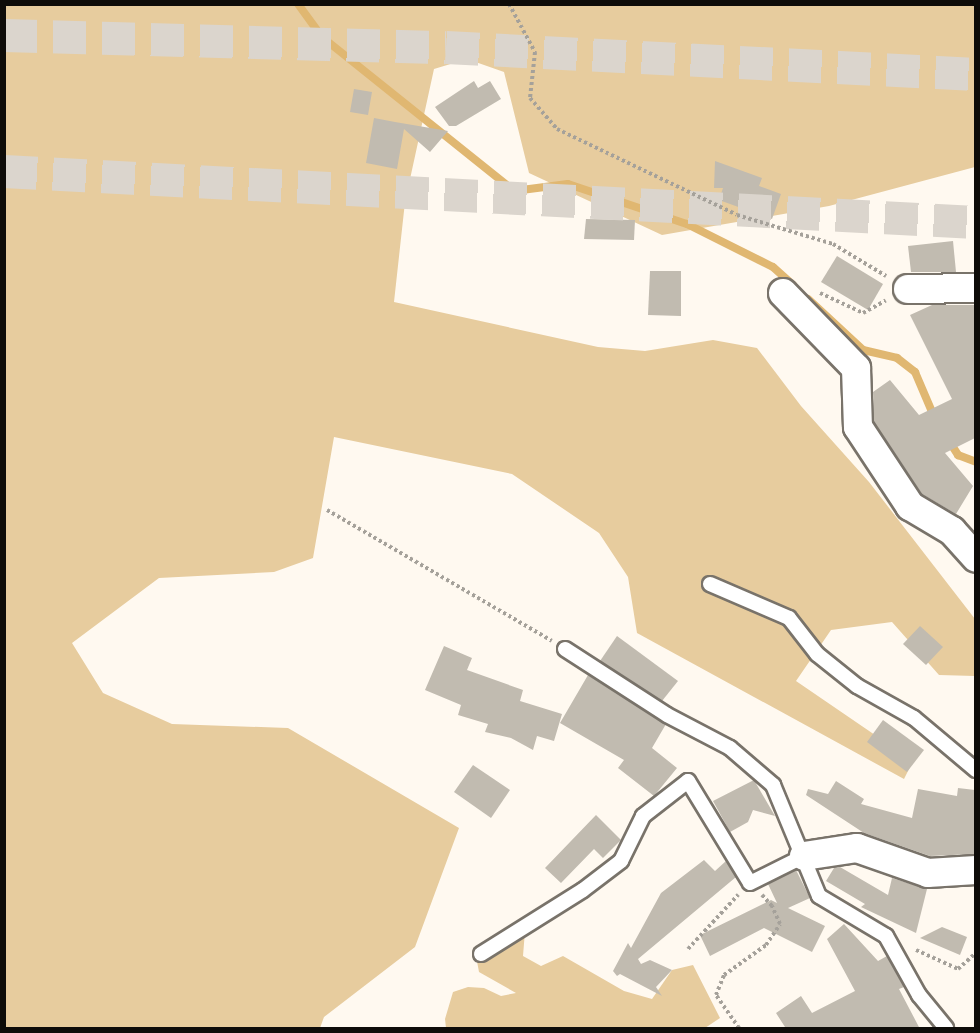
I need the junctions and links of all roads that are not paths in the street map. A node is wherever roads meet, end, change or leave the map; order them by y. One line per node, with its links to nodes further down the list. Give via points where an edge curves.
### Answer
1 (908, 288): 2 (street)
2 (975, 288)
3 (783, 293): 4 (street, via 856,368 858,427 910,506 952,531)
4 (975, 558)
5 (710, 584): 7 (lane, via 789,618 817,654 856,686 914,718)
6 (565, 649): 8 (lane, via 667,714 730,748 773,785)
7 (975, 770)
8 (804, 856): 9 (street, via 857,848 928,873); 10 (lane, via 750,883 688,782 643,816 621,861 583,890); 11 (lane, via 819,896 886,936 919,995)
9 (975, 870)
10 (481, 954)
11 (946, 1029)

